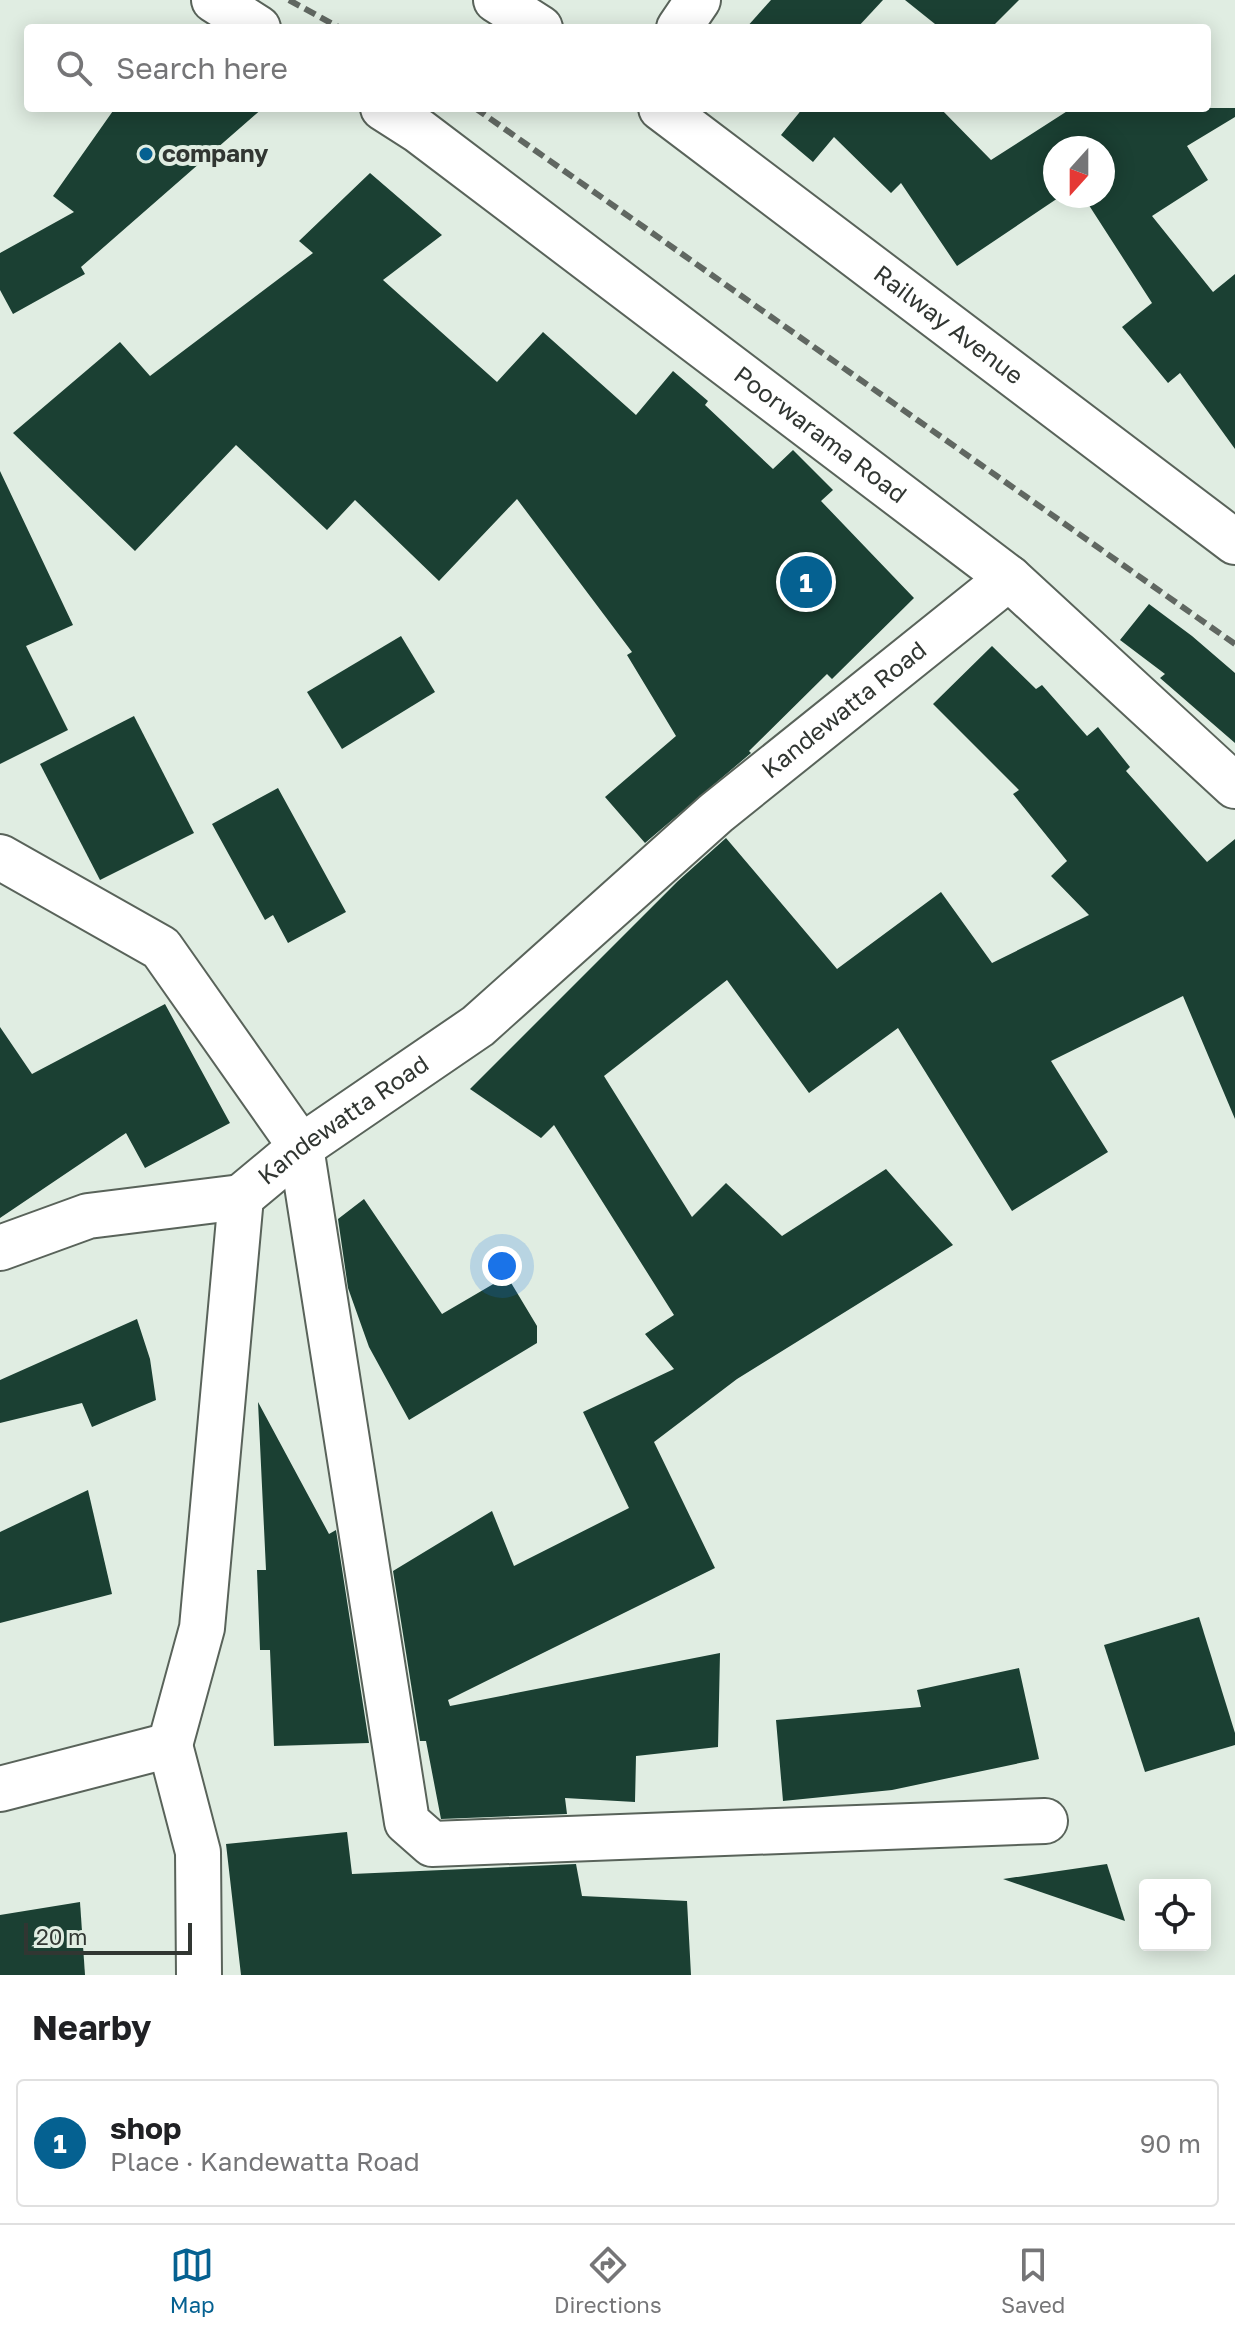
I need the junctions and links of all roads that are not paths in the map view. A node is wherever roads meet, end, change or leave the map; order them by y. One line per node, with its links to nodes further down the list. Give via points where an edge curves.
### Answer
1 (214, 0): 4 (street)
2 (496, 0): 5 (street)
3 (698, 0): 6 (street)
4 (252, 24)
5 (534, 24)
6 (682, 24)
7 (389, 112): 10 (street, Poorwarama Road)
8 (666, 112): 9 (street, Railway Avenue)
9 (1235, 542)
10 (1009, 578): 11 (street, Poorwarama Road); 13 (street, Kandewatta Road, via 716,813 478,1026)
11 (1235, 786)
12 (0, 857): 13 (street, via 161,948)
13 (301, 1147): 14 (street, Kandewatta Road); 18 (street, via 407,1822 432,1844)
14 (241, 1197): 15 (street, via 88,1216); 16 (street, Kandewatta Road, via 202,1628)
15 (0, 1248)
16 (170, 1745): 17 (street); 19 (street, via 198,1852)
17 (0, 1789)
18 (1045, 1821)
19 (199, 1975)

